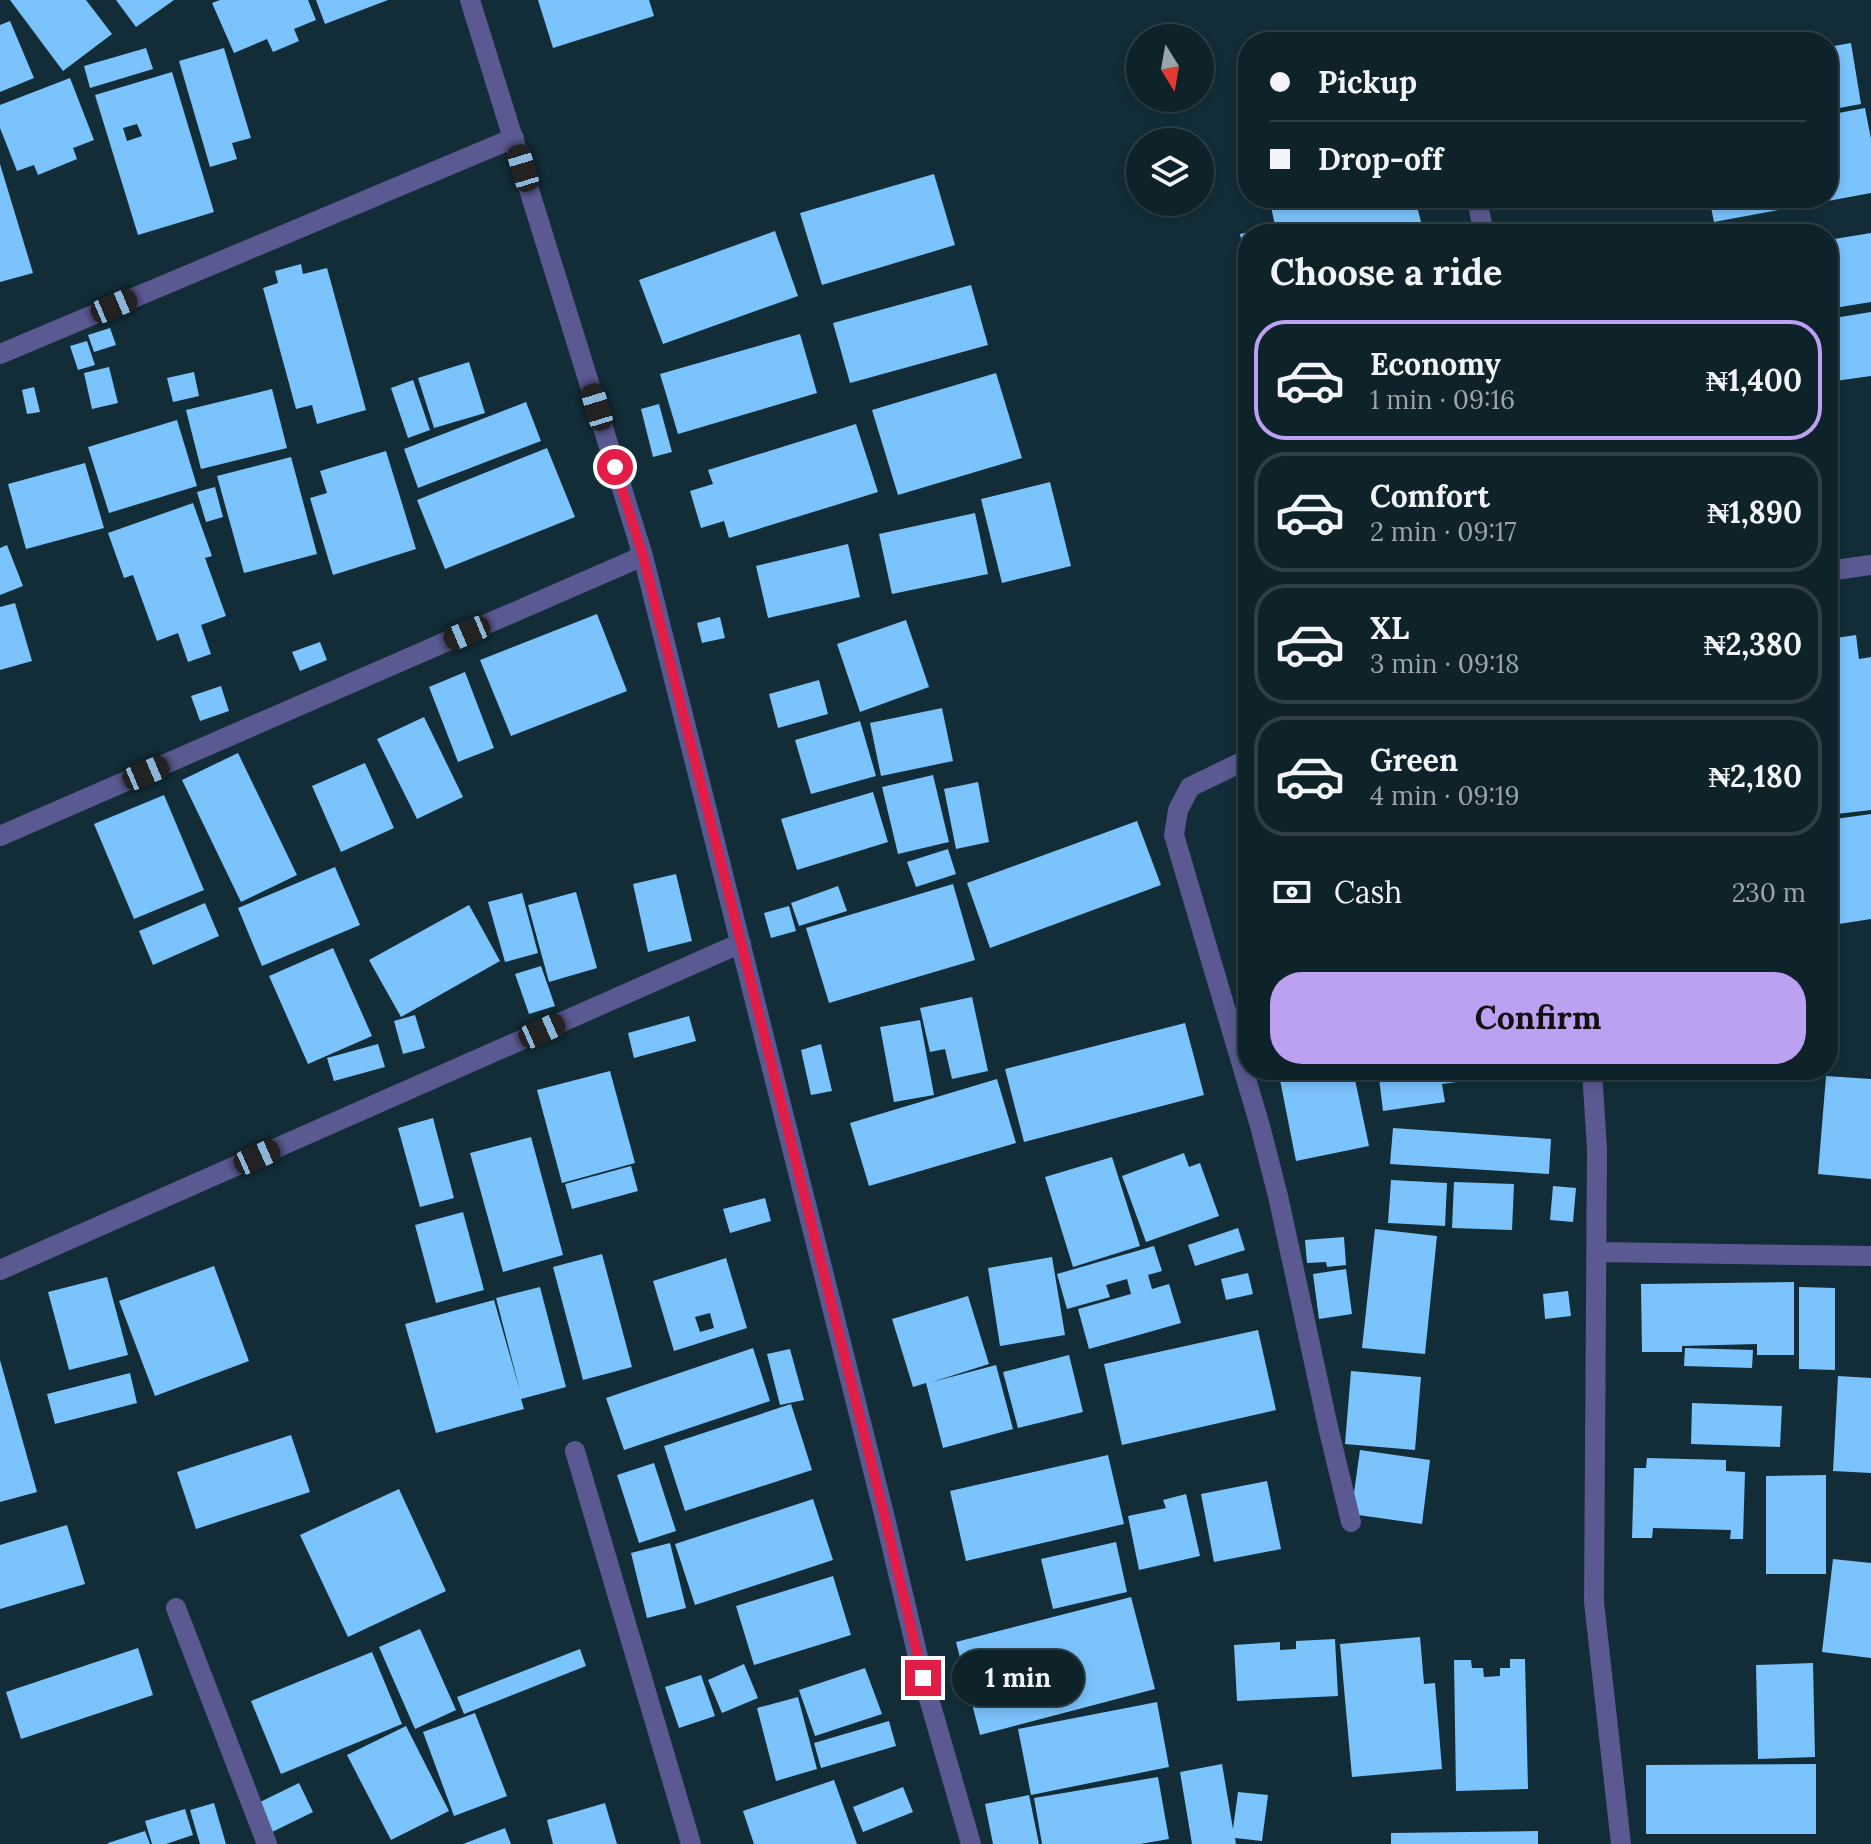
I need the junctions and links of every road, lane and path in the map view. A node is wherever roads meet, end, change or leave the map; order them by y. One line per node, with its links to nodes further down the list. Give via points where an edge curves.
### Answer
1 (470, 0): 2 (street)
2 (514, 138): 3 (street); 4 (street)
3 (0, 354)
4 (643, 556): 8 (street); 9 (street)
5 (1871, 565): 6 (street)
6 (1838, 570)
7 (1238, 764): 10 (street, via 1190,787 1178,810 1174,835)
8 (0, 836)
9 (741, 943): 15 (street); 21 (street, via 923,1678)
10 (1238, 1052)
11 (1246, 1080): 17 (street, via 1278,1196)
12 (1593, 1080): 13 (street)
13 (1597, 1252): 14 (street); 22 (street, via 1594,1602)
14 (1871, 1256)
15 (0, 1270)
16 (575, 1451): 20 (street)
17 (1351, 1522)
18 (176, 1608): 19 (street)
19 (267, 1844)
20 (691, 1844)
21 (971, 1844)
22 (1621, 1844)

